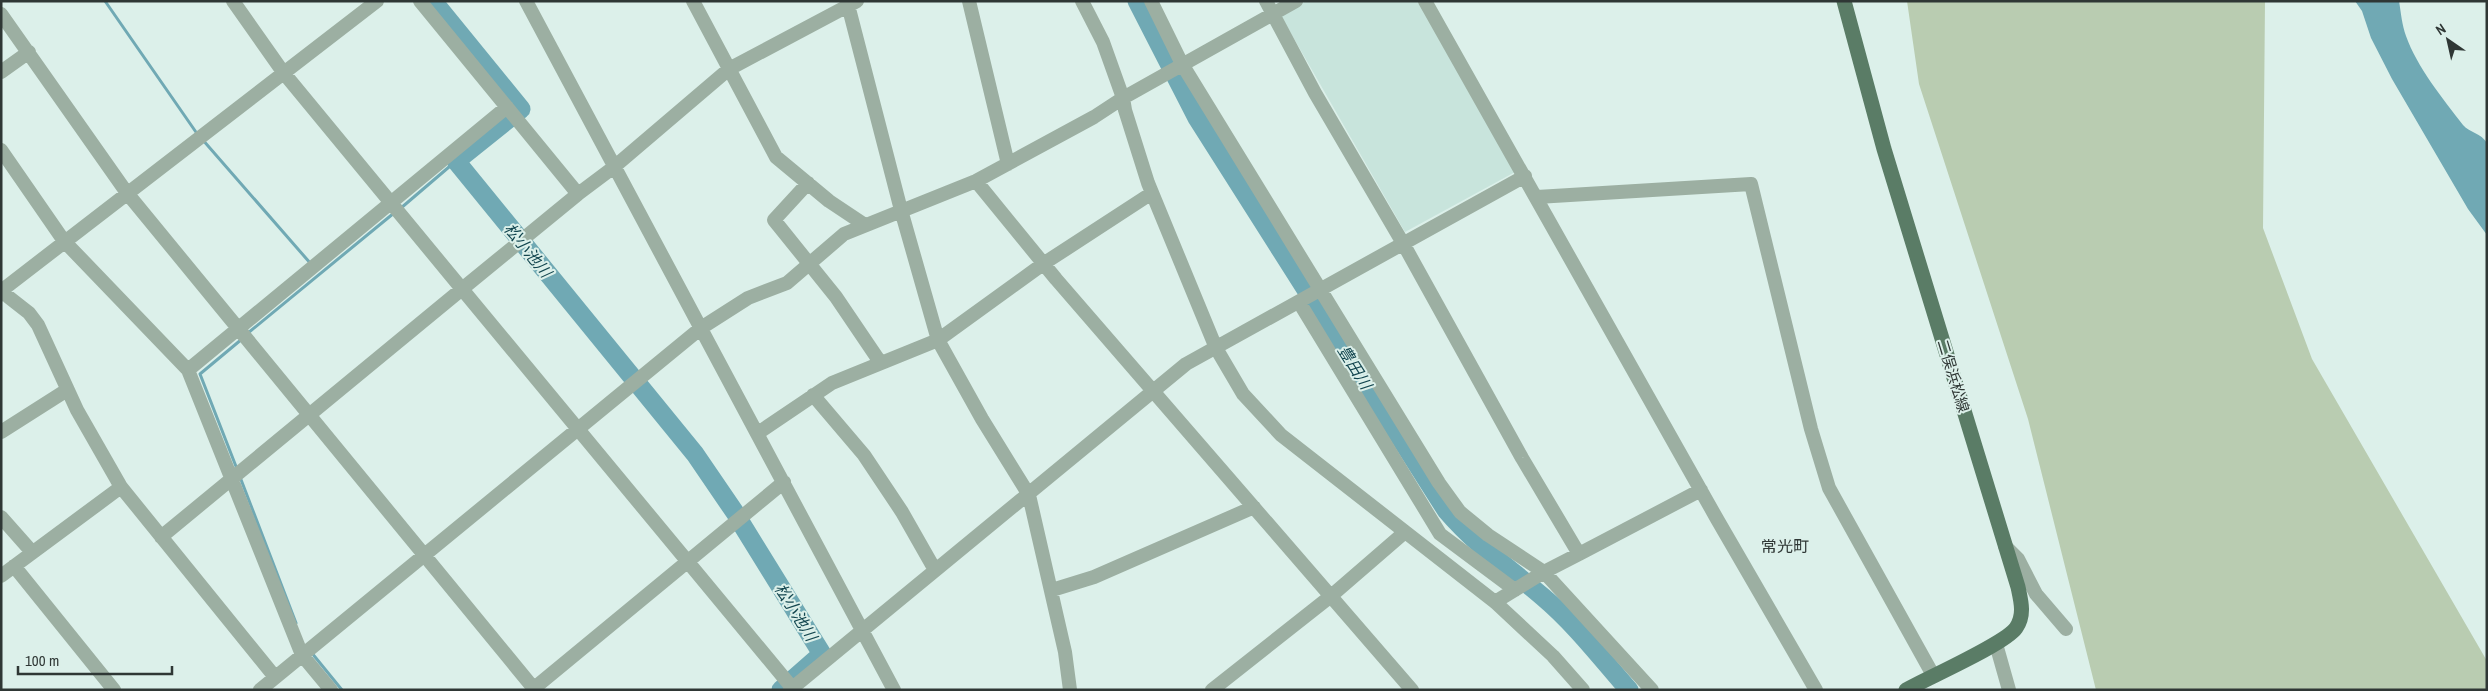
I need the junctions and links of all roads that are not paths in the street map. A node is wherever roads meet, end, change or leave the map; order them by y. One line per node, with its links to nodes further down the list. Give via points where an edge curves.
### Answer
1 (233, 1): 20 (street)
2 (377, 1): 20 (street)
3 (420, 1): 22 (street)
4 (526, 1): 25 (street)
5 (693, 1): 18 (street)
6 (969, 1): 24 (street)
7 (1082, 1): 21 (street, via 1103,42)
8 (1151, 1): 17 (street)
9 (1266, 1): 15 (street)
10 (1296, 1): 15 (street)
11 (1425, 1): 26 (street)
12 (1844, 1): 66 (main road, 二俣浜松線, via 1884,149)
13 (851, 3): 18 (street); 34 (street)
14 (1, 14): 16 (street)
15 (1274, 14): 17 (street); 37 (street, via 1315,93)
16 (29, 52): 19 (street); 29 (street)
17 (1182, 64): 21 (street); 41 (street)
18 (729, 69): 25 (street); 28 (street, via 776,157)
19 (1, 72)
20 (283, 72): 29 (street); 33 (street)
21 (1123, 98): 24 (street); 30 (street, via 1124,110)
22 (507, 108): 31 (street); 33 (street)
23 (1, 150): 36 (street)
24 (1008, 164): 27 (street)
25 (614, 166): 31 (street); 44 (street)
26 (1525, 176): 32 (street); 37 (street)
27 (976, 181): 34 (street); 39 (street)
28 (808, 183): 35 (street); 38 (street, via 774,220)
29 (127, 192): 36 (street); 45 (street)
30 (1152, 193): 39 (street); 47 (street)
31 (578, 194): 40 (street)
32 (1537, 197): 60 (street); 83 (street, via 1751,184 1829,488)
33 (392, 204): 40 (street); 45 (street, via 314,267)
34 (901, 210): 35 (street); 46 (street)
35 (865, 225): 38 (street, via 844,234)
36 (64, 240): 42 (street); 49 (street)
37 (1404, 245): 41 (street); 68 (street)
38 (810, 264): 44 (street, via 787,283 748,298); 48 (street)
39 (1044, 264): 46 (street); 51 (street)
40 (462, 289): 53 (street); 54 (street)
41 (1321, 291): 43 (street); 73 (street, via 1460,512)
42 (1, 292): 50 (street, via 34,319)
43 (1302, 302): 47 (street); 75 (street, via 1440,534)
44 (701, 328): 54 (street); 56 (street)
45 (243, 334): 49 (street); 53 (street)
46 (938, 340): 48 (street); 61 (street)
47 (1216, 348): 51 (street, via 1186,364); 64 (street, via 1243,394 1275,429)
48 (880, 362): 52 (street, via 832,383)
49 (188, 370): 57 (street)
50 (67, 390): 55 (street); 59 (street)
51 (1153, 391): 61 (street); 62 (street)
52 (813, 396): 56 (street); 72 (street, via 864,455)
53 (309, 415): 57 (street); 69 (street)
54 (578, 429): 69 (street); 70 (street)
55 (1, 432)
56 (758, 434): 58 (street)
57 (232, 479): 65 (street); 82 (street)
58 (784, 482): 70 (street); 79 (street)
59 (121, 487): 65 (street); 67 (street)
60 (1701, 490): 68 (street); 96 (street)
61 (1029, 495): 72 (street); 76 (street)
62 (1254, 507): 76 (street, via 1094,577); 77 (street)
63 (1, 517): 67 (street)
64 (1405, 532): 77 (street); 78 (street)
65 (161, 537): 84 (street)
66 (2005, 546): 80 (street, via 2018,559 2036,594); 81 (main road, 二俣浜松線, via 2023,609 2016,628)
67 (32, 552): 71 (street)
68 (1579, 554): 73 (street)
69 (424, 556): 82 (street); 85 (street)
70 (689, 561): 85 (street); 86 (street)
71 (14, 566): 74 (street); 87 (street)
72 (935, 570): 79 (street)
73 (1541, 574): 75 (street); 95 (street)
74 (1, 576)
75 (1517, 589): 78 (street)
76 (1052, 590): 91 (street)
77 (1331, 596): 92 (street); 93 (street)
78 (1495, 602): 94 (street, via 1553,656)
79 (863, 629): 86 (street); 90 (street)
80 (2066, 629)
81 (1996, 644): 83 (main road, 二俣浜松線); 98 (street)
82 (307, 651): 84 (street); 89 (street)
83 (1933, 675): 97 (main road, 二俣浜松線)
84 (275, 677): 88 (street)
85 (533, 689)
86 (792, 689)
87 (114, 690)
88 (260, 690)
89 (330, 690)
90 (894, 690)
91 (1070, 690)
92 (1212, 690)
93 (1412, 690)
94 (1583, 690)
95 (1652, 690)
96 (1816, 690)
97 (1906, 690)
98 (2009, 690)

